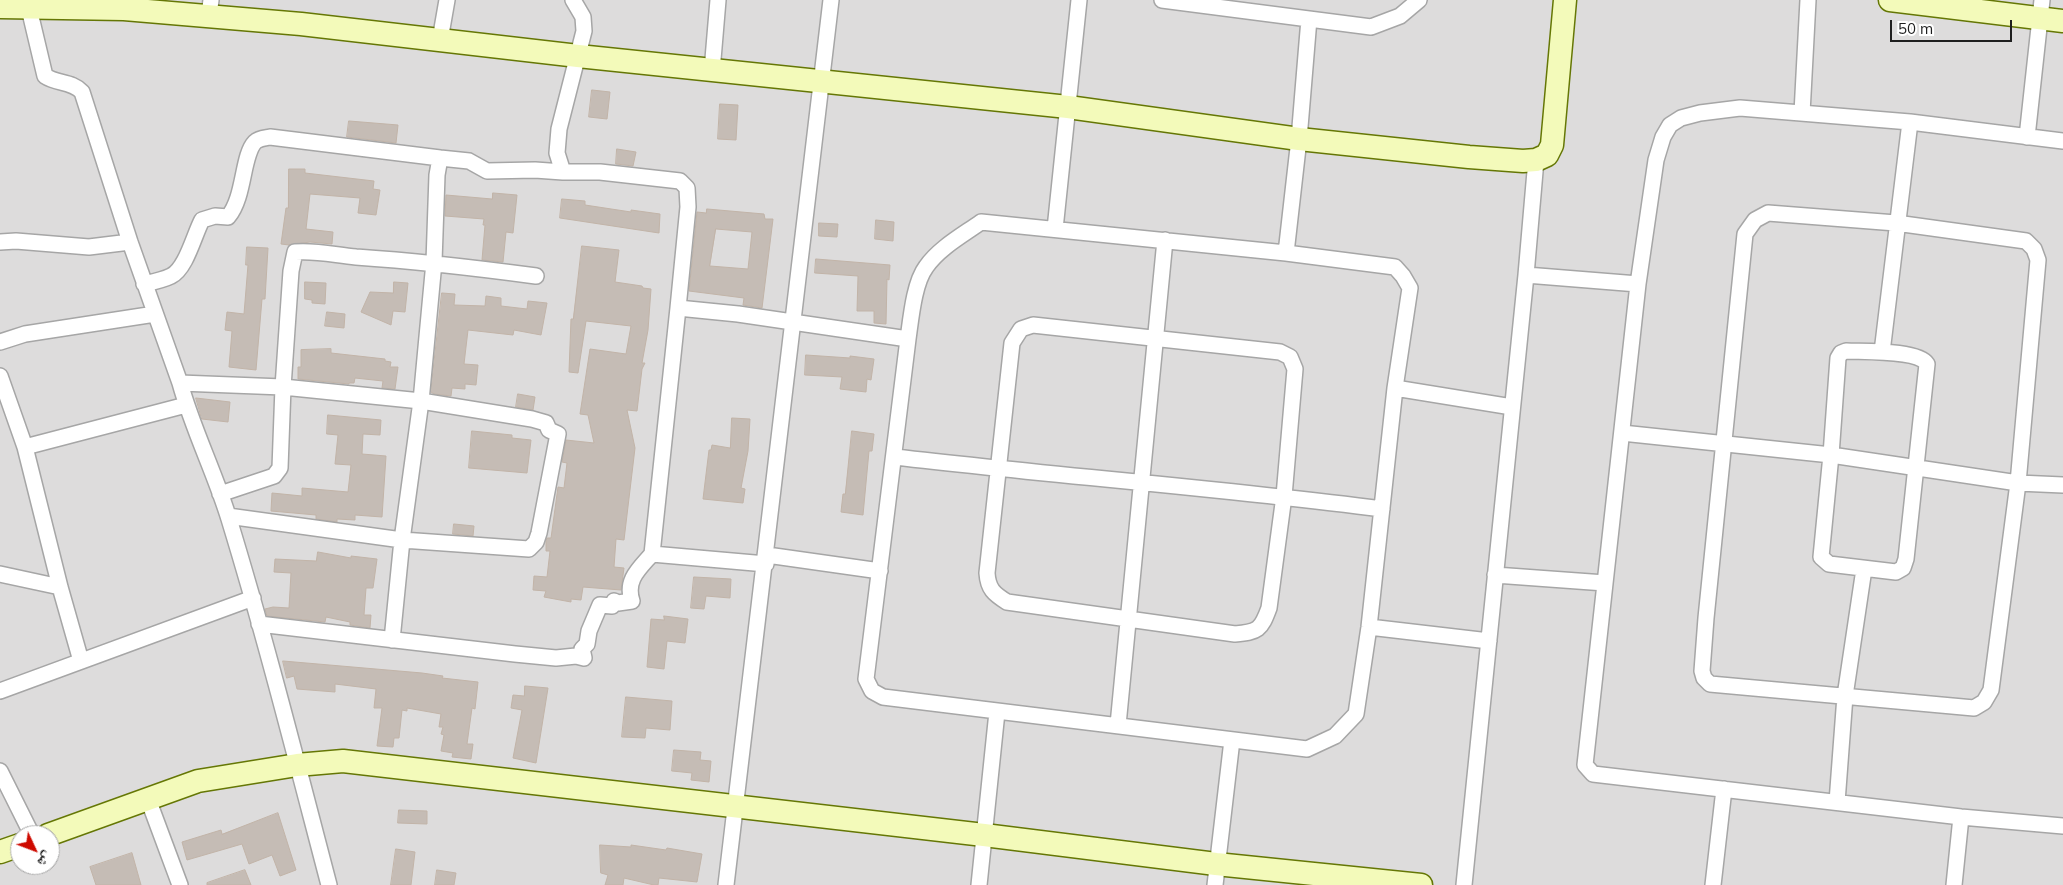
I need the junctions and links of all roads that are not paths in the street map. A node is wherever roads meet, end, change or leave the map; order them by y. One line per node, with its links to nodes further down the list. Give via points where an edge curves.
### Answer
1 (446, 0): 18 (street)
2 (573, 0): 19 (street, via 583,17 584,31)
3 (718, 0): 20 (street)
4 (831, 0): 21 (street)
5 (1079, 0): 22 (street)
6 (1162, 0): 11 (street)
7 (1419, 0): 16 (street, via 1400,16 1371,27)
8 (1565, 0): 29 (street, via 1552,146 1547,154)
9 (1808, 0): 23 (street)
10 (1890, 0): 15 (street)
11 (1191, 1): 16 (street)
12 (28, 3): 13 (street); 14 (street, via 124,9); 35 (street, via 45,76 76,86 82,92)
13 (0, 7)
14 (210, 8): 18 (street, via 301,24)
15 (2041, 9): 17 (street); 25 (street)
16 (1309, 19): 26 (street)
17 (2063, 21)
18 (440, 40): 19 (street)
19 (578, 56): 20 (street); 30 (street, via 559,129 557,153)
20 (712, 70): 21 (street)
21 (822, 82): 22 (street); 44 (street)
22 (1068, 107): 26 (street); 32 (street)
23 (1802, 113): 24 (street); 41 (street, via 1740,108 1700,113 1670,125 1656,160)
24 (1910, 122): 25 (street); 31 (street)
25 (2027, 137): 27 (street)
26 (1299, 139): 29 (street, via 1469,157); 36 (street)
27 (2063, 141)
28 (440, 158): 30 (street, via 469,160 487,171); 37 (street); 40 (street, via 262,138 254,142 246,160 235,209 228,217 202,220 186,261 180,268 173,275)
29 (1536, 160): 38 (street)
30 (563, 172): 42 (street, via 600,172 685,184 688,207)
31 (1896, 223): 48 (street); 57 (street, via 1768,213 1755,220 1745,234); 64 (street, via 2026,242 2034,249 2038,260)
32 (1055, 229): 33 (street); 46 (street, via 981,222 947,246 926,267 915,295)
33 (1165, 240): 36 (street); 45 (street)
34 (0, 242): 35 (street, via 89,247)
35 (130, 242): 40 (street)
36 (1286, 253): 52 (street, via 1395,267 1404,276 1410,288)
37 (434, 262): 39 (street); 51 (street, via 295,252); 53 (street)
38 (1526, 275): 41 (street); 55 (street)
39 (536, 276)
40 (144, 284): 43 (street)
41 (1638, 284): 56 (street)
42 (678, 308): 44 (street); 71 (street)
43 (155, 314): 47 (street, via 25,334); 50 (street)
44 (794, 322): 46 (street); 72 (street)
45 (1154, 337): 62 (street, via 1033,325 1021,329 1012,343); 63 (street); 67 (street, via 1280,352 1290,358 1296,369)
46 (908, 339): 60 (street)
47 (0, 342)
48 (1882, 352): 59 (street, via 1846,351 1838,358); 61 (street, via 1920,357 1927,364)
49 (0, 376): 58 (street)
50 (180, 383): 51 (street); 54 (street)
51 (283, 387): 53 (street); 66 (street, via 280,468 274,476)
52 (1395, 388): 55 (street); 68 (street)
53 (421, 401): 70 (street); 70 (street, via 532,419 546,423 549,430 558,434 539,533 529,549)
54 (186, 405): 58 (street); 66 (street)
55 (1512, 406): 76 (street)
56 (1622, 433): 57 (street); 77 (street)
57 (1724, 444): 59 (street); 87 (street, via 1702,671 1704,678 1710,684)
58 (26, 447): 78 (street)
59 (1831, 455): 61 (street); 73 (street, via 1821,557 1829,564)
60 (894, 457): 62 (street); 74 (street)
61 (1917, 468): 64 (street); 73 (street, via 1903,568 1896,572)
62 (999, 469): 63 (street); 80 (street, via 987,573 987,585 994,594 1007,602)
63 (1141, 482): 67 (street); 80 (street)
64 (2018, 483): 65 (street); 87 (street, via 1991,690 1984,702 1974,708)
65 (2063, 485)
66 (220, 494): 69 (street)
67 (1284, 496): 68 (street); 80 (street, via 1269,608 1263,623 1252,633 1235,634)
68 (1382, 509): 82 (street)
69 (228, 516): 70 (street); 79 (street)
70 (402, 540): 83 (street)
71 (652, 554): 72 (street); 83 (street, via 630,581 632,601 614,601 612,606 600,606 587,644 582,649 584,658 556,658)
72 (766, 560): 74 (street); 96 (street)
73 (1864, 570): 87 (street)
74 (880, 571): 88 (street, via 866,678 872,691 883,697)
75 (0, 574): 78 (street)
76 (1495, 575): 77 (street); 84 (street)
77 (1605, 583): 93 (street, via 1584,765 1593,774)
78 (60, 587): 85 (street)
79 (253, 598): 81 (street); 85 (street)
80 (1130, 619): 89 (street)
81 (259, 624): 83 (street); 91 (street)
82 (1369, 627): 84 (street); 90 (street, via 1356,714 1335,736 1307,749)
83 (392, 640)
84 (1488, 641): 108 (street)
85 (81, 661): 86 (street)
86 (0, 691)
87 (1845, 696): 95 (street)
88 (997, 712): 89 (street); 101 (street)
89 (1118, 726): 90 (street)
90 (1232, 740): 102 (street)
91 (297, 765): 94 (street, via 198,781); 96 (street, via 343,761); 104 (street)
92 (0, 771): 98 (street)
93 (1724, 789): 95 (street); 109 (street)
94 (148, 799): 100 (street); 103 (street)
95 (1837, 802): 97 (street)
96 (736, 808): 101 (street); 105 (street)
97 (1961, 816): 99 (street); 110 (street)
98 (27, 825)
99 (2063, 826)
100 (60, 831)
101 (984, 836): 102 (street); 106 (street)
102 (1215, 875): 107 (street)
103 (180, 885)
104 (329, 885)
105 (726, 885)
106 (979, 885)
107 (1422, 885)
108 (1464, 885)
109 (1713, 885)
110 (1954, 885)

